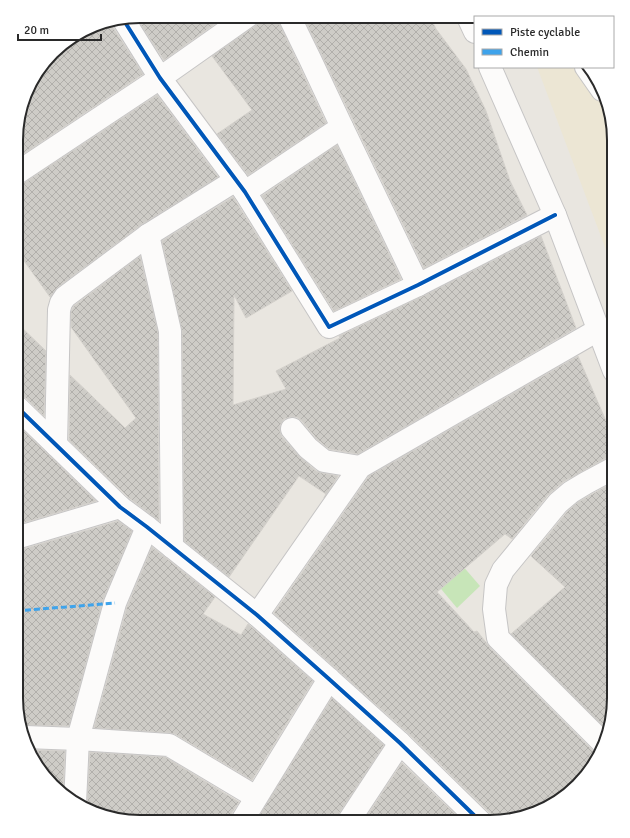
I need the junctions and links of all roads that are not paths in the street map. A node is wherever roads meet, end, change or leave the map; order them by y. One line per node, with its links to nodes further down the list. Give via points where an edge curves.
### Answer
1 (238, 23): 5 (street)
2 (292, 23): 6 (street)
3 (127, 24): 5 (street)
4 (490, 68): 9 (street)
5 (160, 78): 7 (street); 8 (street)
6 (342, 127): 8 (street); 11 (street)
7 (23, 169)
8 (240, 186): 10 (street); 11 (street, via 329,327)
9 (555, 215): 11 (street); 12 (street)
10 (148, 235): 16 (street, via 65,297 61,303); 22 (street, via 170,332)
11 (418, 285)
12 (598, 330): 13 (street); 17 (street)
13 (607, 353)
14 (23, 412): 16 (street)
15 (292, 429): 17 (street, via 308,448 324,461)
16 (56, 446): 19 (street)
17 (360, 467): 23 (street)
18 (607, 472): 27 (street, via 571,492 558,503 503,570 496,585 494,609 498,638)
19 (120, 507): 20 (street); 21 (street)
20 (147, 526): 22 (street); 26 (street, via 115,603)
21 (23, 536)
22 (172, 547): 23 (street)
23 (256, 615): 24 (street)
24 (329, 679): 28 (street); 30 (street)
25 (30, 737): 26 (street)
26 (78, 739): 29 (street); 30 (street, via 169,745)
27 (600, 740)
28 (400, 743): 32 (street); 33 (street)
29 (75, 795)
30 (256, 797): 31 (street)
31 (246, 815)
32 (353, 815)
33 (474, 815)

